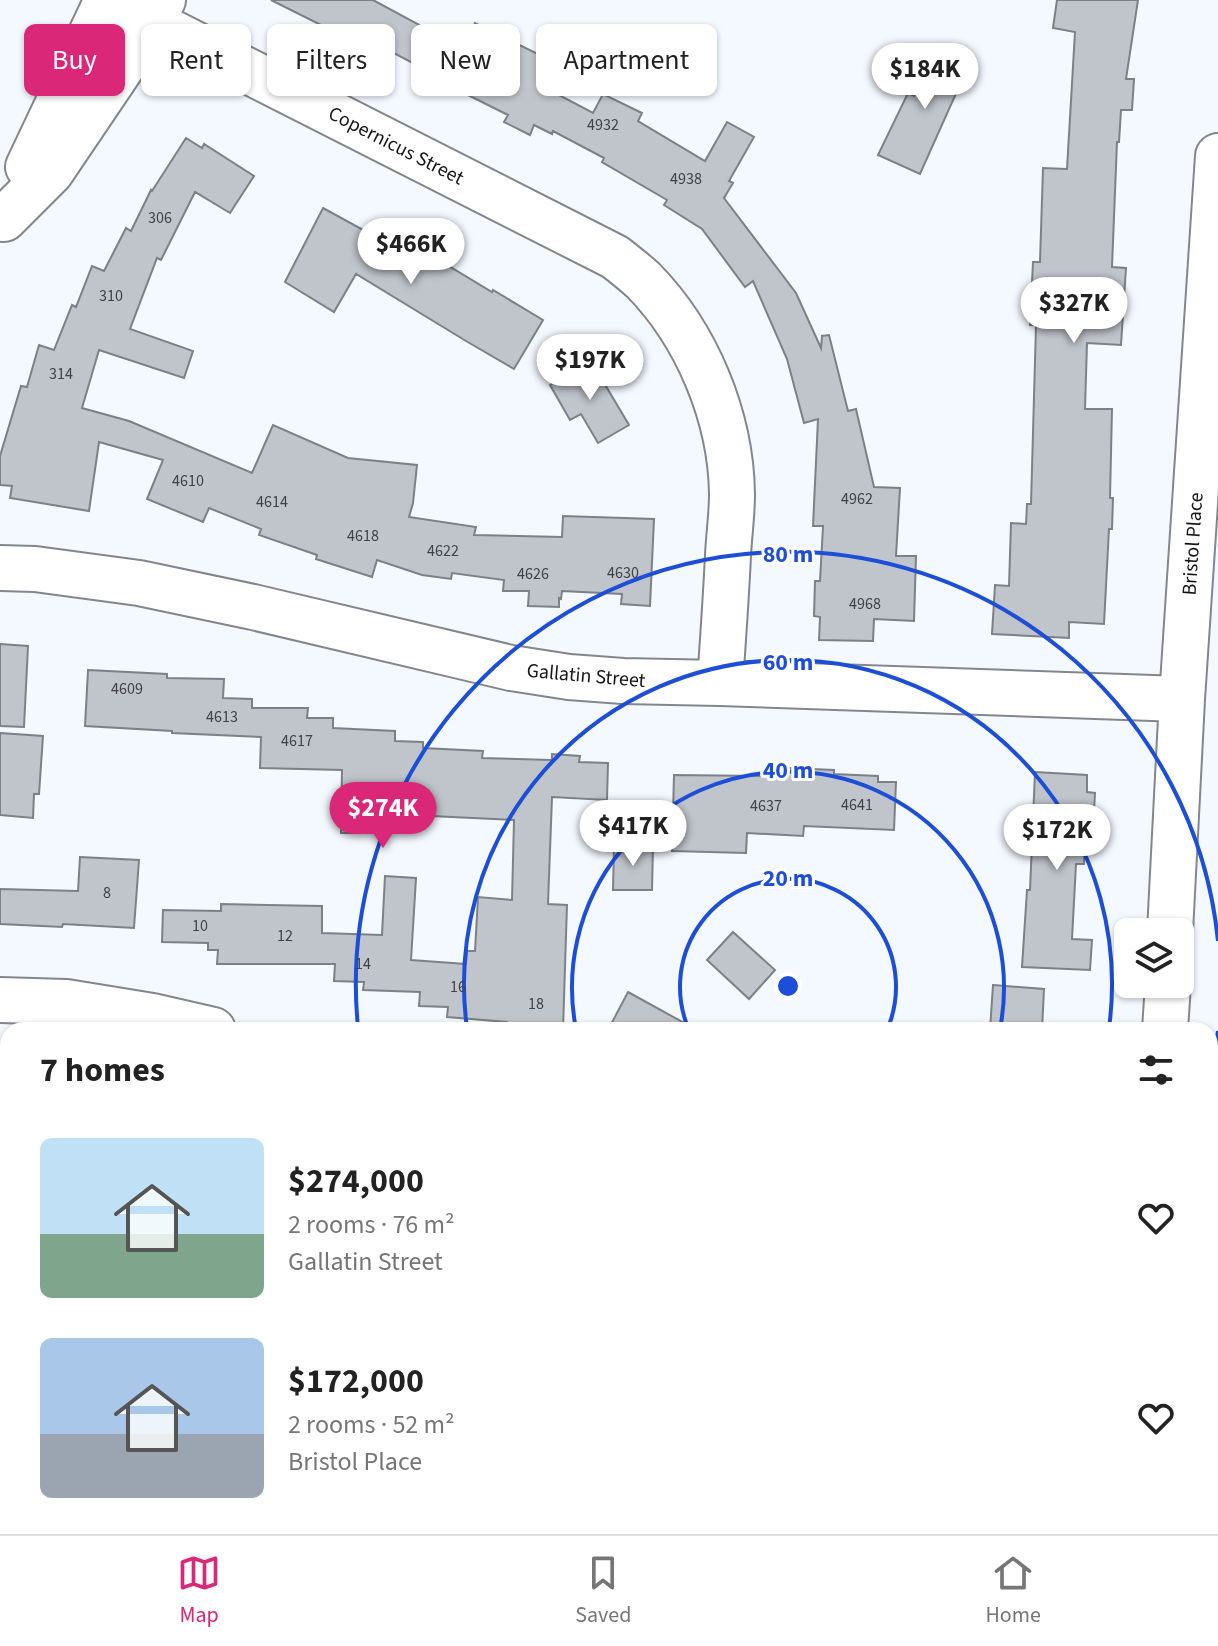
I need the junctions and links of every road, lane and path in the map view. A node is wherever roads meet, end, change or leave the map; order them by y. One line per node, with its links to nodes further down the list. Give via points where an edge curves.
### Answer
1 (108, 0): 2 (street, Copernicus Street); 4 (street)
2 (158, 11): 4 (street, via 51,172); 7 (street, Copernicus Street, via 615,257 662,302 703,369 728,455 732,494)
3 (1218, 156): 5 (street, Bristol Place)
4 (2, 223)
5 (1216, 244): 8 (street, Bristol Place)
6 (0, 568): 7 (street, Gallatin Street, via 139,583 526,671)
7 (720, 683): 8 (street, Gallatin Street)
8 (1182, 699): 9 (street, Bristol Place)
9 (1171, 918)
10 (1167, 998): 13 (street)
11 (0, 1000): 12 (street, via 66,1002)
12 (178, 1022)
13 (1166, 1022)

